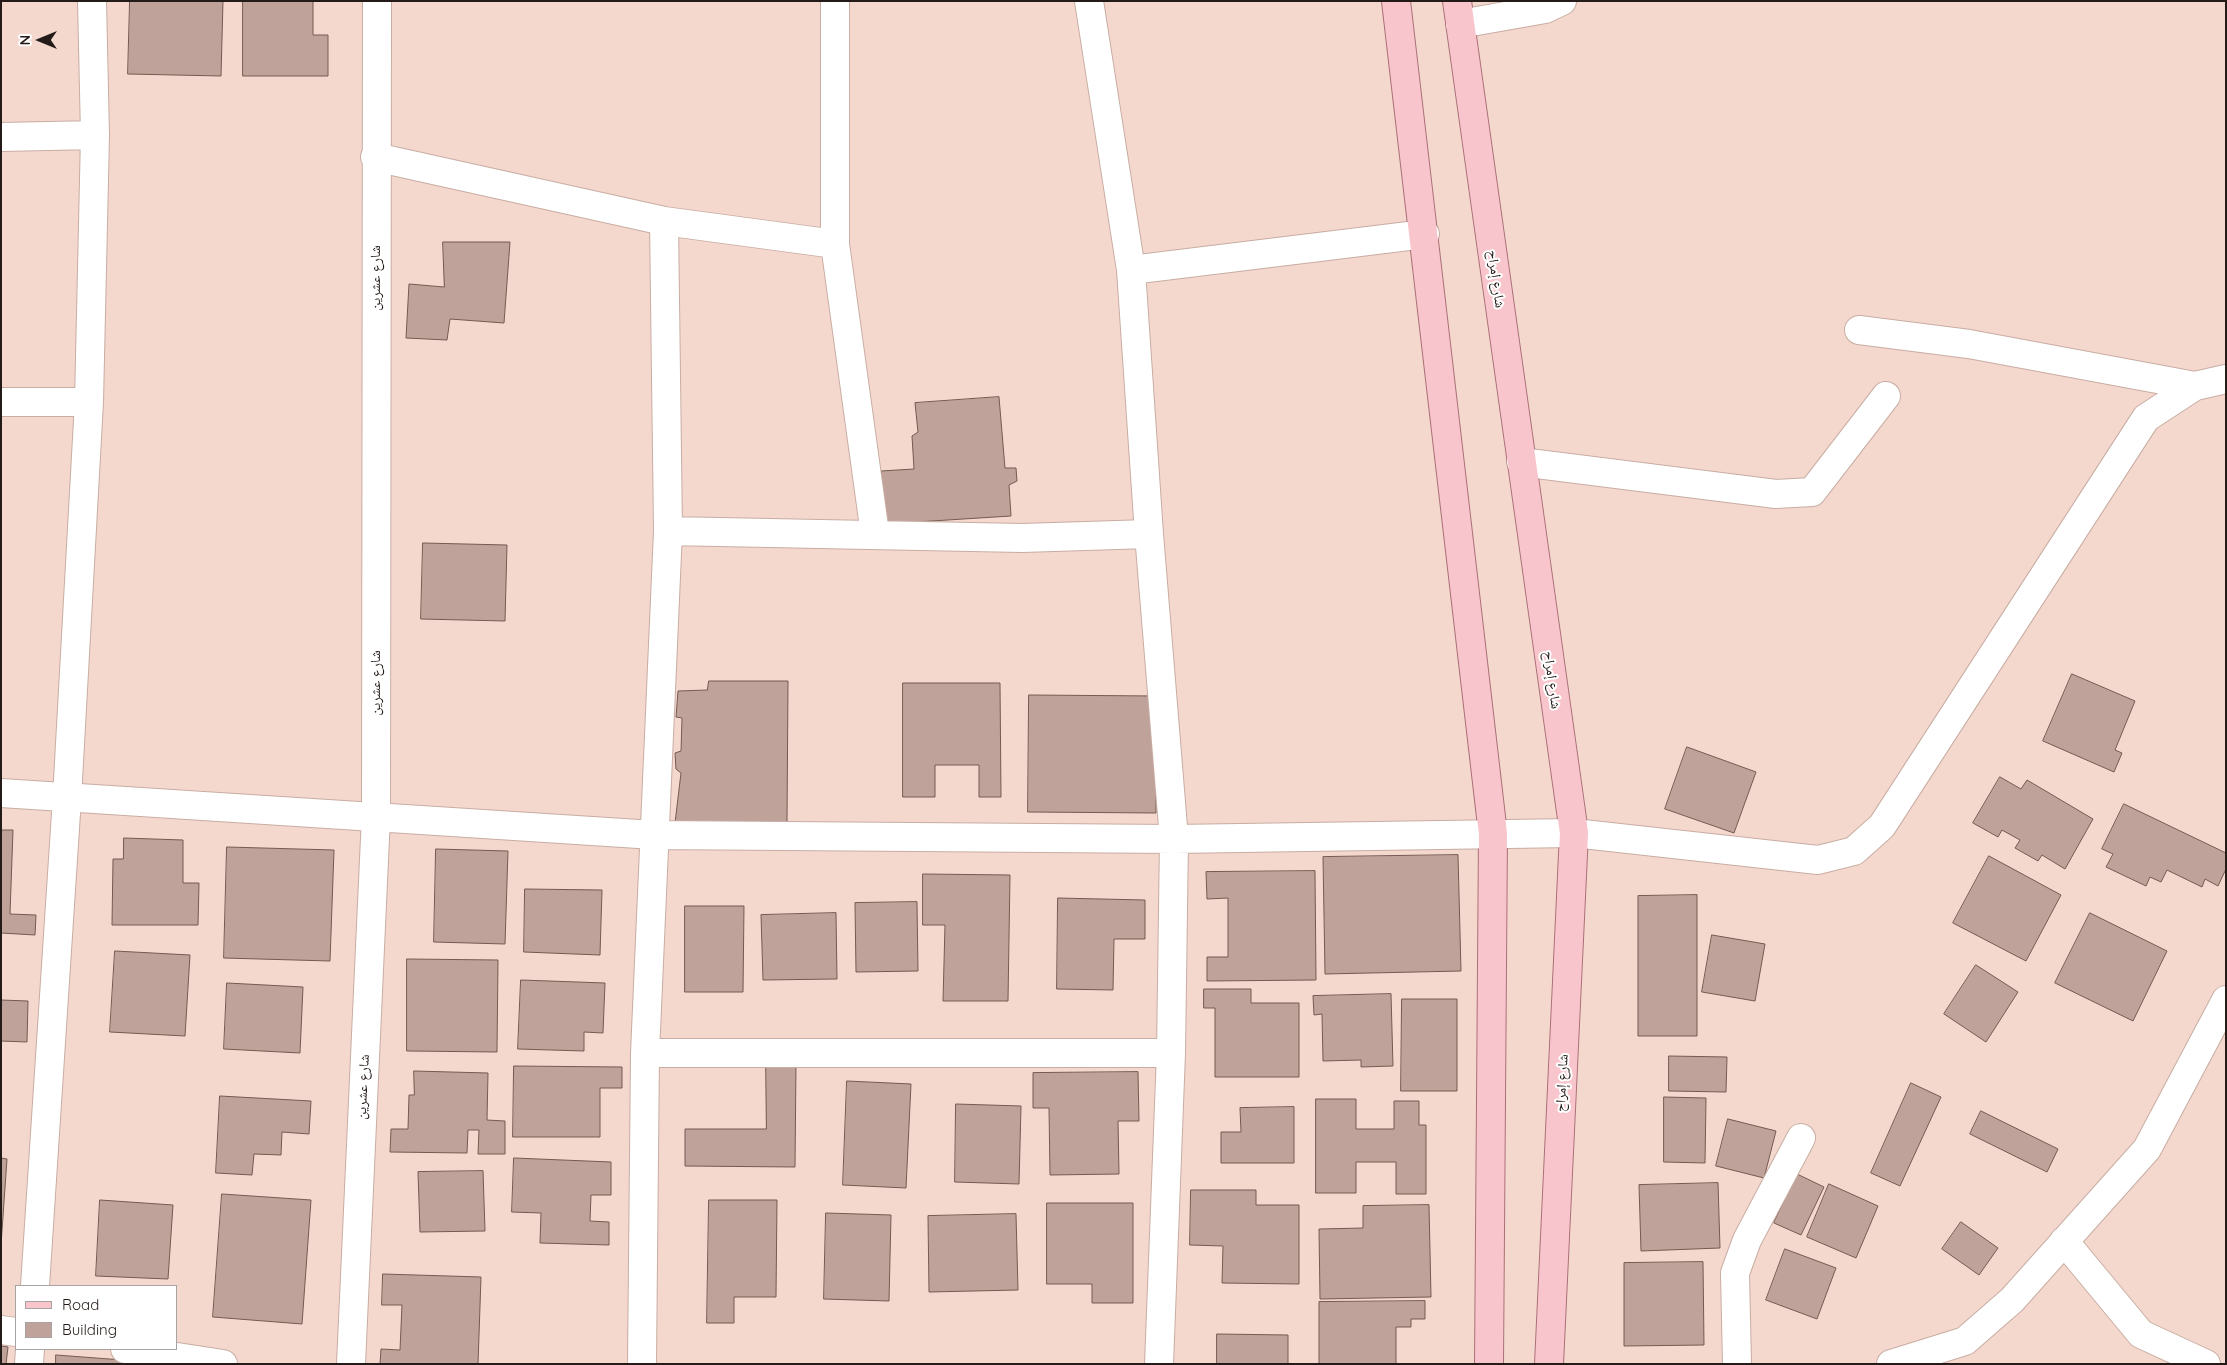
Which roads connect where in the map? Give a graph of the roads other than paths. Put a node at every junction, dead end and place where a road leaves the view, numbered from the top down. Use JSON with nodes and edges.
{"nodes":[{"id":1,"x":92,"y":1,"type":"edge"},
{"id":2,"x":377,"y":1,"type":"edge"},
{"id":3,"x":835,"y":1,"type":"edge"},
{"id":4,"x":1088,"y":1,"type":"edge"},
{"id":5,"x":1396,"y":1,"type":"edge"},
{"id":6,"x":1562,"y":1,"type":"edge"},
{"id":7,"x":1458,"y":13,"type":"edge"},
{"id":8,"x":95,"y":135,"type":"junction"},
{"id":9,"x":1,"y":137,"type":"edge"},
{"id":10,"x":375,"y":157,"type":"junction"},
{"id":11,"x":664,"y":221,"type":"junction"},
{"id":12,"x":1425,"y":234,"type":"junction"},
{"id":13,"x":834,"y":244,"type":"junction"},
{"id":14,"x":1131,"y":270,"type":"junction"},
{"id":15,"x":1859,"y":330,"type":"dead end"},
{"id":16,"x":2226,"y":379,"type":"edge"},
{"id":17,"x":2195,"y":386,"type":"junction"},
{"id":18,"x":1886,"y":396,"type":"dead end"},
{"id":19,"x":1,"y":402,"type":"edge"},
{"id":20,"x":89,"y":402,"type":"junction"},
{"id":21,"x":1521,"y":462,"type":"junction"},
{"id":22,"x":668,"y":531,"type":"junction"},
{"id":23,"x":875,"y":534,"type":"junction"},
{"id":24,"x":1149,"y":534,"type":"junction"},
{"id":25,"x":1,"y":793,"type":"edge"},
{"id":26,"x":67,"y":798,"type":"junction"},
{"id":27,"x":376,"y":816,"type":"junction"},
{"id":28,"x":1574,"y":833,"type":"junction"},
{"id":29,"x":1493,"y":834,"type":"junction"},
{"id":30,"x":654,"y":835,"type":"junction"},
{"id":31,"x":1174,"y":839,"type":"junction"},
{"id":32,"x":2226,"y":1000,"type":"edge"},
{"id":33,"x":645,"y":1053,"type":"junction"},
{"id":34,"x":1171,"y":1053,"type":"junction"},
{"id":35,"x":1801,"y":1138,"type":"dead end"},
{"id":36,"x":2064,"y":1241,"type":"junction"},
{"id":37,"x":35,"y":1285,"type":"edge"},
{"id":38,"x":1,"y":1330,"type":"edge"},
{"id":39,"x":15,"y":1332,"type":"edge"},
{"id":40,"x":30,"y":1350,"type":"edge"},
{"id":41,"x":132,"y":1350,"type":"edge"},
{"id":42,"x":29,"y":1364,"type":"edge"},
{"id":43,"x":223,"y":1364,"type":"edge"},
{"id":44,"x":350,"y":1364,"type":"edge"},
{"id":45,"x":642,"y":1364,"type":"edge"},
{"id":46,"x":1159,"y":1364,"type":"edge"},
{"id":47,"x":1489,"y":1364,"type":"edge"},
{"id":48,"x":1549,"y":1364,"type":"edge"},
{"id":49,"x":1737,"y":1364,"type":"edge"},
{"id":50,"x":1891,"y":1364,"type":"edge"},
{"id":51,"x":2206,"y":1364,"type":"edge"}],
"edges":[{"from":1,"to":8,"type":"street"},
{"from":2,"to":10,"type":"street","name":"شارع عشرين"},
{"from":3,"to":13,"type":"street"},
{"from":4,"to":14,"type":"street"},
{"from":5,"to":12,"type":"main road"},
{"from":6,"to":7,"type":"street"},
{"from":7,"to":21,"type":"main road","name":"شارع إمراح"},
{"from":8,"to":9,"type":"street"},
{"from":8,"to":20,"type":"street"},
{"from":10,"to":11,"type":"street"},
{"from":10,"to":27,"type":"street","name":"شارع عشرين"},
{"from":11,"to":13,"type":"street"},
{"from":11,"to":22,"type":"street"},
{"from":12,"to":14,"type":"street"},
{"from":12,"to":29,"type":"main road"},
{"from":13,"to":23,"type":"street"},
{"from":14,"to":24,"type":"street"},
{"from":15,"to":17,"type":"street"},
{"from":16,"to":17,"type":"street"},
{"from":17,"to":28,"type":"street"},
{"from":18,"to":21,"type":"street"},
{"from":19,"to":20,"type":"street"},
{"from":20,"to":26,"type":"street"},
{"from":21,"to":28,"type":"main road","name":"شارع إمراح"},
{"from":22,"to":23,"type":"street"},
{"from":22,"to":30,"type":"street"},
{"from":23,"to":24,"type":"street"},
{"from":24,"to":31,"type":"street"},
{"from":25,"to":26,"type":"street"},
{"from":26,"to":27,"type":"street"},
{"from":26,"to":37,"type":"street"},
{"from":27,"to":30,"type":"street"},
{"from":27,"to":44,"type":"street","name":"شارع عشرين"},
{"from":28,"to":29,"type":"street"},
{"from":28,"to":48,"type":"main road","name":"شارع إمراح"},
{"from":29,"to":31,"type":"street"},
{"from":29,"to":47,"type":"main road"},
{"from":30,"to":31,"type":"street"},
{"from":30,"to":33,"type":"street"},
{"from":31,"to":34,"type":"street"},
{"from":32,"to":36,"type":"street"},
{"from":33,"to":34,"type":"street"},
{"from":33,"to":45,"type":"street"},
{"from":34,"to":46,"type":"street"},
{"from":35,"to":49,"type":"street"},
{"from":36,"to":50,"type":"street"},
{"from":36,"to":51,"type":"street"},
{"from":38,"to":39,"type":"street"},
{"from":40,"to":42,"type":"street"},
{"from":41,"to":43,"type":"street"}]}
